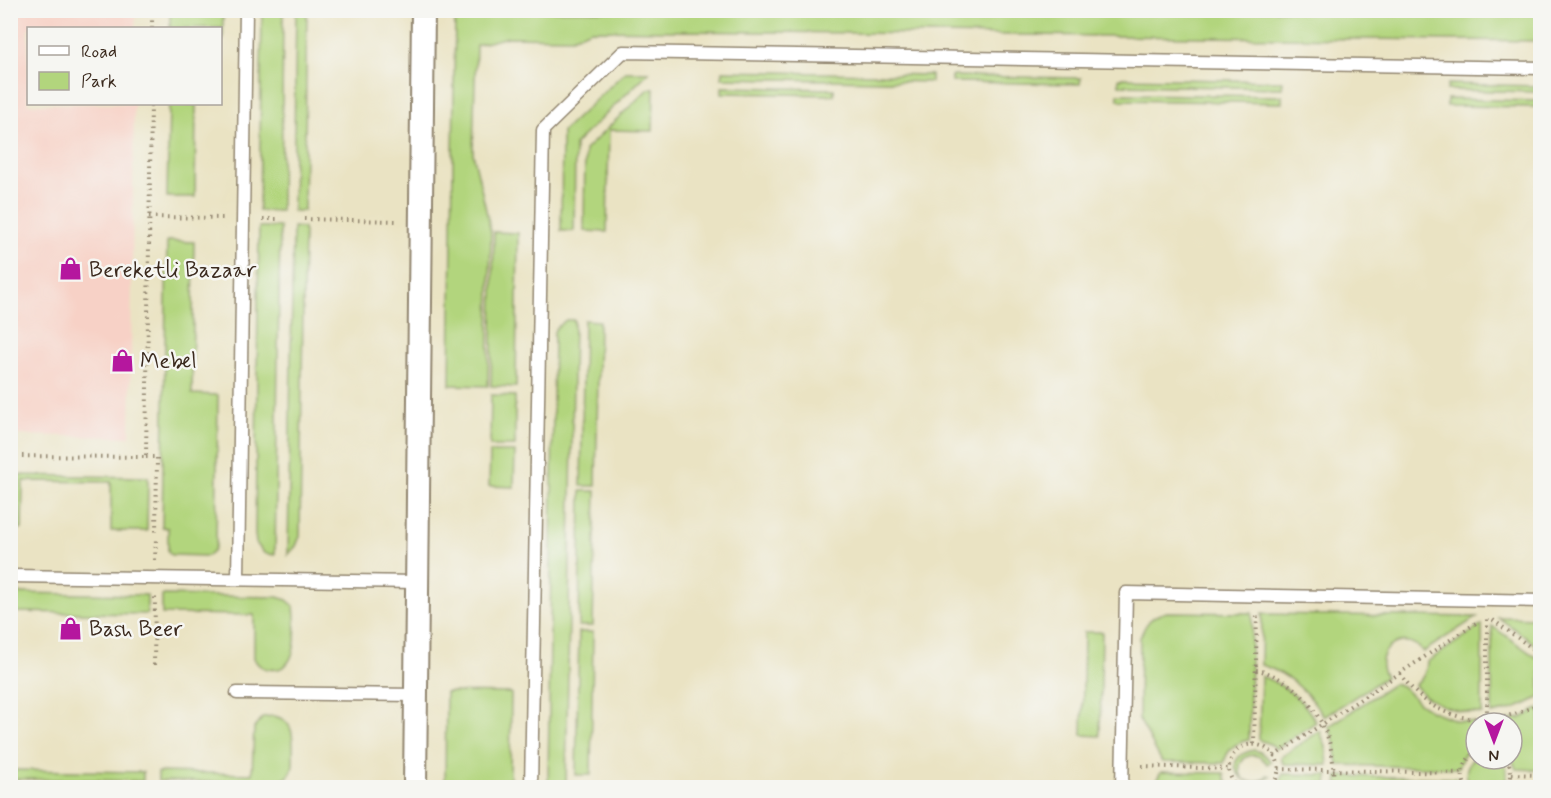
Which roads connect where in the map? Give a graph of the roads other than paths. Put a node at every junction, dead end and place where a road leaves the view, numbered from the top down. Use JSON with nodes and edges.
{"nodes":[{"id":1,"x":246,"y":10,"type":"edge"},
{"id":2,"x":423,"y":10,"type":"edge"},
{"id":3,"x":1540,"y":68,"type":"edge"},
{"id":4,"x":10,"y":576,"type":"edge"},
{"id":5,"x":238,"y":579,"type":"junction"},
{"id":6,"x":417,"y":582,"type":"junction"},
{"id":7,"x":1540,"y":601,"type":"edge"},
{"id":8,"x":237,"y":693,"type":"dead end"},
{"id":9,"x":416,"y":695,"type":"junction"},
{"id":10,"x":415,"y":788,"type":"edge"},
{"id":11,"x":531,"y":788,"type":"edge"},
{"id":12,"x":1122,"y":788,"type":"edge"}],
"edges":[{"from":1,"to":5,"type":"lane"},
{"from":2,"to":6,"type":"street"},
{"from":3,"to":11,"type":"lane"},
{"from":4,"to":5,"type":"lane"},
{"from":5,"to":6,"type":"lane"},
{"from":6,"to":9,"type":"street"},
{"from":7,"to":12,"type":"lane"},
{"from":8,"to":9,"type":"lane"},
{"from":9,"to":10,"type":"street"}]}
